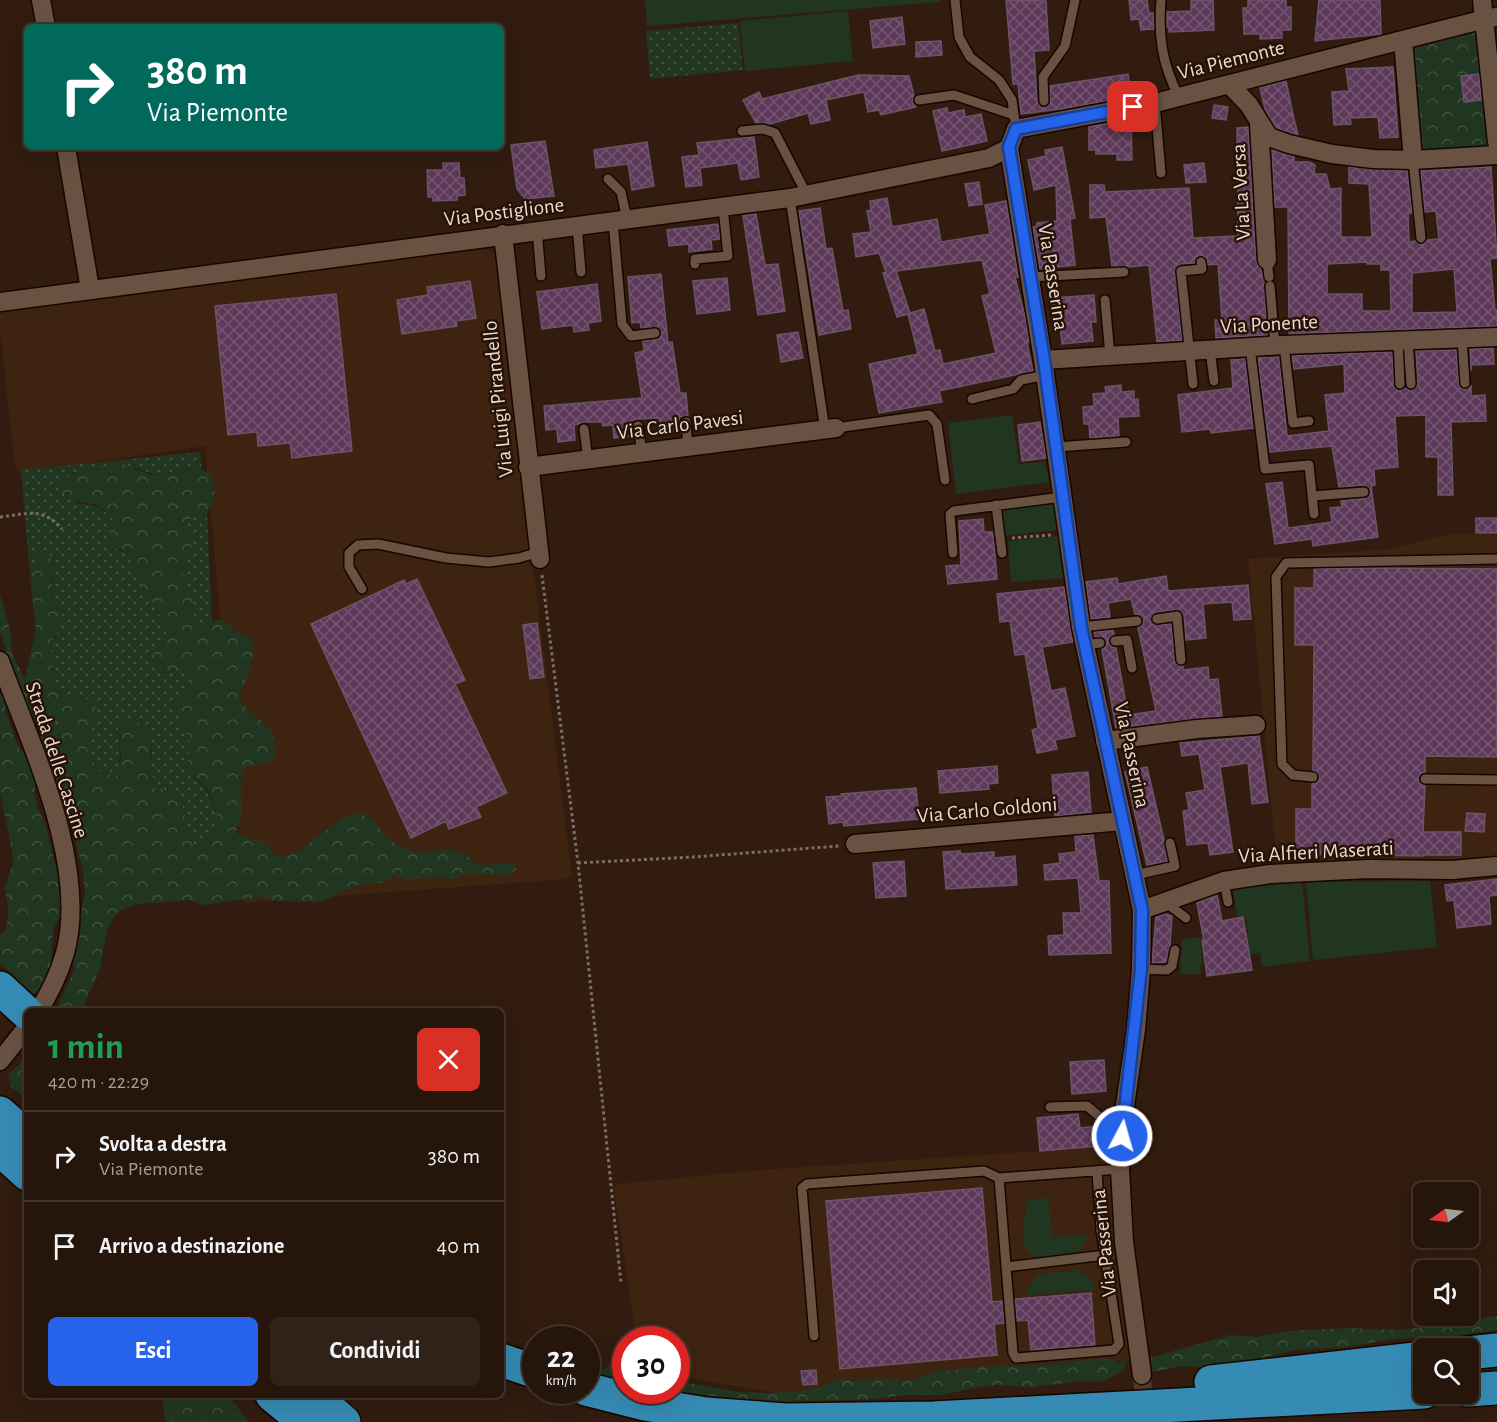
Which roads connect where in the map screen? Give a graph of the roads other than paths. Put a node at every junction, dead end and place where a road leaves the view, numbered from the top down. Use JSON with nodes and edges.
{"nodes":[{"id":1,"x":41,"y":0,"type":"edge"},
{"id":2,"x":955,"y":0,"type":"edge"},
{"id":3,"x":1075,"y":0,"type":"edge"},
{"id":4,"x":1161,"y":0,"type":"edge"},
{"id":5,"x":1482,"y":0,"type":"edge"},
{"id":6,"x":1491,"y":18,"type":"edge"},
{"id":7,"x":45,"y":24,"type":"edge"},
{"id":8,"x":1403,"y":40,"type":"junction"},
{"id":9,"x":1229,"y":84,"type":"junction"},
{"id":10,"x":1179,"y":97,"type":"junction"},
{"id":11,"x":919,"y":100,"type":"dead end"},
{"id":12,"x":1044,"y":101,"type":"dead end"},
{"id":13,"x":1155,"y":103,"type":"junction"},
{"id":14,"x":1015,"y":122,"type":"junction"},
{"id":15,"x":1259,"y":122,"type":"junction"},
{"id":16,"x":742,"y":131,"type":"dead end"},
{"id":17,"x":1497,"y":142,"type":"edge"},
{"id":18,"x":1009,"y":147,"type":"junction"},
{"id":19,"x":67,"y":150,"type":"edge"},
{"id":20,"x":1497,"y":155,"type":"edge"},
{"id":21,"x":1413,"y":160,"type":"junction"},
{"id":22,"x":1161,"y":173,"type":"dead end"},
{"id":23,"x":608,"y":179,"type":"dead end"},
{"id":24,"x":799,"y":196,"type":"junction"},
{"id":25,"x":723,"y":207,"type":"junction"},
{"id":26,"x":620,"y":220,"type":"junction"},
{"id":27,"x":577,"y":225,"type":"junction"},
{"id":28,"x":537,"y":230,"type":"junction"},
{"id":29,"x":503,"y":234,"type":"junction"},
{"id":30,"x":1421,"y":238,"type":"dead end"},
{"id":31,"x":1201,"y":262,"type":"dead end"},
{"id":32,"x":695,"y":264,"type":"dead end"},
{"id":33,"x":581,"y":272,"type":"dead end"},
{"id":34,"x":1124,"y":272,"type":"dead end"},
{"id":35,"x":1268,"y":274,"type":"joint"},
{"id":36,"x":541,"y":276,"type":"dead end"},
{"id":37,"x":1030,"y":277,"type":"junction"},
{"id":38,"x":90,"y":289,"type":"junction"},
{"id":39,"x":1105,"y":300,"type":"dead end"},
{"id":40,"x":0,"y":302,"type":"edge"},
{"id":41,"x":655,"y":333,"type":"dead end"},
{"id":42,"x":1497,"y":337,"type":"edge"},
{"id":43,"x":1462,"y":338,"type":"junction"},
{"id":44,"x":1403,"y":340,"type":"junction"},
{"id":45,"x":1280,"y":345,"type":"junction"},
{"id":46,"x":1250,"y":347,"type":"junction"},
{"id":47,"x":1210,"y":350,"type":"junction"},
{"id":48,"x":1190,"y":351,"type":"junction"},
{"id":49,"x":1110,"y":356,"type":"junction"},
{"id":50,"x":1045,"y":367,"type":"junction"},
{"id":51,"x":1214,"y":381,"type":"dead end"},
{"id":52,"x":1465,"y":383,"type":"dead end"},
{"id":53,"x":1193,"y":384,"type":"dead end"},
{"id":54,"x":1400,"y":384,"type":"dead end"},
{"id":55,"x":1411,"y":384,"type":"dead end"},
{"id":56,"x":972,"y":399,"type":"dead end"},
{"id":57,"x":1309,"y":421,"type":"dead end"},
{"id":58,"x":686,"y":422,"type":"dead end"},
{"id":59,"x":638,"y":426,"type":"dead end"},
{"id":60,"x":584,"y":429,"type":"dead end"},
{"id":61,"x":831,"y":429,"type":"junction"},
{"id":62,"x":1126,"y":442,"type":"dead end"},
{"id":63,"x":688,"y":447,"type":"junction"},
{"id":64,"x":1056,"y":447,"type":"junction"},
{"id":65,"x":642,"y":453,"type":"junction"},
{"id":66,"x":588,"y":459,"type":"junction"},
{"id":67,"x":528,"y":467,"type":"junction"},
{"id":68,"x":945,"y":480,"type":"dead end"},
{"id":69,"x":1364,"y":492,"type":"dead end"},
{"id":70,"x":1312,"y":496,"type":"junction"},
{"id":71,"x":1062,"y":497,"type":"junction"},
{"id":72,"x":996,"y":505,"type":"junction"},
{"id":73,"x":1314,"y":514,"type":"dead end"},
{"id":74,"x":953,"y":553,"type":"dead end"},
{"id":75,"x":1002,"y":553,"type":"dead end"},
{"id":76,"x":539,"y":556,"type":"joint"},
{"id":77,"x":1497,"y":559,"type":"edge"},
{"id":78,"x":362,"y":590,"type":"dead end"},
{"id":79,"x":1157,"y":619,"type":"dead end"},
{"id":80,"x":1137,"y":621,"type":"dead end"},
{"id":81,"x":1089,"y":638,"type":"junction"},
{"id":82,"x":1115,"y":641,"type":"dead end"},
{"id":83,"x":1181,"y":660,"type":"dead end"},
{"id":84,"x":0,"y":661,"type":"edge"},
{"id":85,"x":1132,"y":668,"type":"dead end"},
{"id":86,"x":1256,"y":725,"type":"dead end"},
{"id":87,"x":1105,"y":741,"type":"junction"},
{"id":88,"x":1312,"y":777,"type":"dead end"},
{"id":89,"x":1425,"y":779,"type":"dead end"},
{"id":90,"x":1497,"y":780,"type":"edge"},
{"id":91,"x":1123,"y":821,"type":"junction"},
{"id":92,"x":1170,"y":843,"type":"dead end"},
{"id":93,"x":855,"y":844,"type":"road end"},
{"id":94,"x":1497,"y":866,"type":"edge"},
{"id":95,"x":1135,"y":875,"type":"junction"},
{"id":96,"x":1224,"y":881,"type":"junction"},
{"id":97,"x":1165,"y":902,"type":"junction"},
{"id":98,"x":1228,"y":902,"type":"dead end"},
{"id":99,"x":1142,"y":910,"type":"junction"},
{"id":100,"x":1186,"y":918,"type":"dead end"},
{"id":101,"x":1175,"y":950,"type":"dead end"},
{"id":102,"x":1141,"y":969,"type":"junction"},
{"id":103,"x":0,"y":988,"type":"edge"},
{"id":104,"x":38,"y":1004,"type":"edge"},
{"id":105,"x":24,"y":1031,"type":"edge"},
{"id":106,"x":0,"y":1061,"type":"edge"},
{"id":107,"x":1050,"y":1107,"type":"dead end"},
{"id":108,"x":0,"y":1113,"type":"edge"},
{"id":109,"x":1123,"y":1119,"type":"junction"},
{"id":110,"x":24,"y":1134,"type":"edge"},
{"id":111,"x":0,"y":1149,"type":"edge"},
{"id":112,"x":1120,"y":1169,"type":"junction"},
{"id":113,"x":24,"y":1171,"type":"edge"},
{"id":114,"x":1097,"y":1172,"type":"junction"},
{"id":115,"x":999,"y":1178,"type":"junction"},
{"id":116,"x":1105,"y":1255,"type":"junction"},
{"id":117,"x":1006,"y":1267,"type":"junction"},
{"id":118,"x":814,"y":1336,"type":"dead end"},
{"id":119,"x":1497,"y":1350,"type":"edge"},
{"id":120,"x":1479,"y":1352,"type":"edge"},
{"id":121,"x":1413,"y":1359,"type":"edge"},
{"id":122,"x":504,"y":1361,"type":"edge"},
{"id":123,"x":522,"y":1367,"type":"edge"},
{"id":124,"x":1142,"y":1375,"type":"tunnel mouth"},
{"id":125,"x":1497,"y":1388,"type":"edge"},
{"id":126,"x":1479,"y":1389,"type":"edge"},
{"id":127,"x":600,"y":1393,"type":"edge"},
{"id":128,"x":1413,"y":1393,"type":"edge"},
{"id":129,"x":276,"y":1398,"type":"edge"},
{"id":130,"x":316,"y":1398,"type":"edge"},
{"id":131,"x":1114,"y":1413,"type":"edge"},
{"id":132,"x":305,"y":1422,"type":"edge"},
{"id":133,"x":343,"y":1422,"type":"edge"}],
"edges":[{"from":1,"to":7,"type":"street"},
{"from":2,"to":14,"type":"lane"},
{"from":3,"to":12,"type":"lane"},
{"from":4,"to":10,"type":"lane"},
{"from":5,"to":6,"type":"street"},
{"from":6,"to":8,"type":"street","name":"Via Piemonte"},
{"from":6,"to":17,"type":"street"},
{"from":8,"to":9,"type":"street","name":"Via Piemonte"},
{"from":8,"to":21,"type":"street"},
{"from":9,"to":10,"type":"street","name":"Via Piemonte"},
{"from":9,"to":15,"type":"street"},
{"from":10,"to":13,"type":"street","name":"Via Piemonte"},
{"from":11,"to":14,"type":"lane"},
{"from":13,"to":14,"type":"street","name":"Via Piemonte"},
{"from":13,"to":22,"type":"lane"},
{"from":14,"to":18,"type":"street"},
{"from":15,"to":21,"type":"street"},
{"from":15,"to":35,"type":"street","name":"Via La Versa"},
{"from":16,"to":24,"type":"lane"},
{"from":18,"to":24,"type":"street","name":"Via Postiglione"},
{"from":18,"to":37,"type":"street","name":"Via Passerina"},
{"from":19,"to":38,"type":"street"},
{"from":20,"to":21,"type":"street"},
{"from":21,"to":30,"type":"lane"},
{"from":23,"to":26,"type":"lane"},
{"from":24,"to":25,"type":"street","name":"Via Postiglione"},
{"from":24,"to":61,"type":"lane"},
{"from":25,"to":26,"type":"street","name":"Via Postiglione"},
{"from":25,"to":32,"type":"lane"},
{"from":26,"to":27,"type":"street","name":"Via Postiglione"},
{"from":26,"to":41,"type":"lane"},
{"from":27,"to":28,"type":"street","name":"Via Postiglione"},
{"from":27,"to":33,"type":"lane"},
{"from":28,"to":29,"type":"street","name":"Via Postiglione"},
{"from":28,"to":36,"type":"lane"},
{"from":29,"to":38,"type":"street","name":"Via Postiglione"},
{"from":29,"to":67,"type":"street","name":"Via Luigi Pirandello"},
{"from":31,"to":48,"type":"lane"},
{"from":34,"to":37,"type":"lane"},
{"from":35,"to":45,"type":"lane"},
{"from":37,"to":50,"type":"street","name":"Via Passerina"},
{"from":38,"to":40,"type":"street","name":"Via Postiglione"},
{"from":39,"to":49,"type":"lane"},
{"from":42,"to":43,"type":"street","name":"Via Ponente"},
{"from":43,"to":44,"type":"street","name":"Via Ponente"},
{"from":43,"to":52,"type":"lane"},
{"from":44,"to":45,"type":"street","name":"Via Ponente"},
{"from":44,"to":54,"type":"lane"},
{"from":44,"to":55,"type":"lane"},
{"from":45,"to":46,"type":"street","name":"Via Ponente"},
{"from":45,"to":57,"type":"lane"},
{"from":46,"to":47,"type":"street","name":"Via Ponente"},
{"from":46,"to":70,"type":"lane"},
{"from":47,"to":48,"type":"street","name":"Via Ponente"},
{"from":47,"to":51,"type":"lane"},
{"from":48,"to":49,"type":"street","name":"Via Ponente"},
{"from":48,"to":53,"type":"lane"},
{"from":49,"to":50,"type":"street","name":"Via Ponente"},
{"from":50,"to":56,"type":"lane"},
{"from":50,"to":64,"type":"street","name":"Via Passerina"},
{"from":58,"to":63,"type":"lane"},
{"from":59,"to":65,"type":"lane"},
{"from":60,"to":66,"type":"lane"},
{"from":61,"to":63,"type":"street","name":"Via Carlo Pavesi"},
{"from":61,"to":68,"type":"lane"},
{"from":62,"to":64,"type":"lane"},
{"from":63,"to":65,"type":"street","name":"Via Carlo Pavesi"},
{"from":64,"to":71,"type":"street","name":"Via Passerina"},
{"from":65,"to":66,"type":"street","name":"Via Carlo Pavesi"},
{"from":66,"to":67,"type":"street","name":"Via Carlo Pavesi"},
{"from":67,"to":76,"type":"street","name":"Via Luigi Pirandello"},
{"from":69,"to":70,"type":"lane"},
{"from":70,"to":73,"type":"lane"},
{"from":71,"to":72,"type":"lane"},
{"from":71,"to":81,"type":"street","name":"Via Passerina"},
{"from":72,"to":74,"type":"lane"},
{"from":72,"to":75,"type":"lane"},
{"from":76,"to":78,"type":"lane"},
{"from":77,"to":88,"type":"lane"},
{"from":79,"to":83,"type":"lane"},
{"from":80,"to":81,"type":"lane"},
{"from":81,"to":87,"type":"street","name":"Via Passerina"},
{"from":82,"to":85,"type":"lane"},
{"from":84,"to":104,"type":"street","name":"Strada delle Cascine"},
{"from":86,"to":87,"type":"street"},
{"from":87,"to":91,"type":"street","name":"Via Passerina"},
{"from":89,"to":90,"type":"lane"},
{"from":91,"to":93,"type":"street","name":"Via Carlo Goldoni"},
{"from":91,"to":95,"type":"street","name":"Via Passerina"},
{"from":92,"to":95,"type":"lane"},
{"from":94,"to":96,"type":"street","name":"Via Alfieri Maserati"},
{"from":95,"to":99,"type":"street","name":"Via Passerina"},
{"from":96,"to":97,"type":"street","name":"Via Alfieri Maserati"},
{"from":96,"to":98,"type":"lane"},
{"from":97,"to":99,"type":"street","name":"Via Alfieri Maserati"},
{"from":97,"to":100,"type":"lane"},
{"from":99,"to":102,"type":"street","name":"Via Passerina"},
{"from":101,"to":102,"type":"lane"},
{"from":102,"to":109,"type":"street","name":"Via Passerina"},
{"from":103,"to":104,"type":"highway"},
{"from":105,"to":106,"type":"street"},
{"from":107,"to":109,"type":"lane"},
{"from":108,"to":110,"type":"highway"},
{"from":109,"to":112,"type":"street","name":"Via Passerina"},
{"from":111,"to":113,"type":"highway"},
{"from":112,"to":114,"type":"lane"},
{"from":112,"to":124,"type":"street","name":"Via Passerina"},
{"from":114,"to":115,"type":"lane"},
{"from":114,"to":116,"type":"lane"},
{"from":115,"to":117,"type":"lane"},
{"from":115,"to":118,"type":"lane"},
{"from":116,"to":117,"type":"lane"},
{"from":116,"to":117,"type":"lane"},
{"from":119,"to":120,"type":"highway"},
{"from":121,"to":131,"type":"highway"},
{"from":122,"to":123,"type":"highway"},
{"from":125,"to":126,"type":"highway"},
{"from":127,"to":131,"type":"highway"},
{"from":128,"to":131,"type":"highway"},
{"from":129,"to":132,"type":"highway"},
{"from":130,"to":133,"type":"highway"}]}
